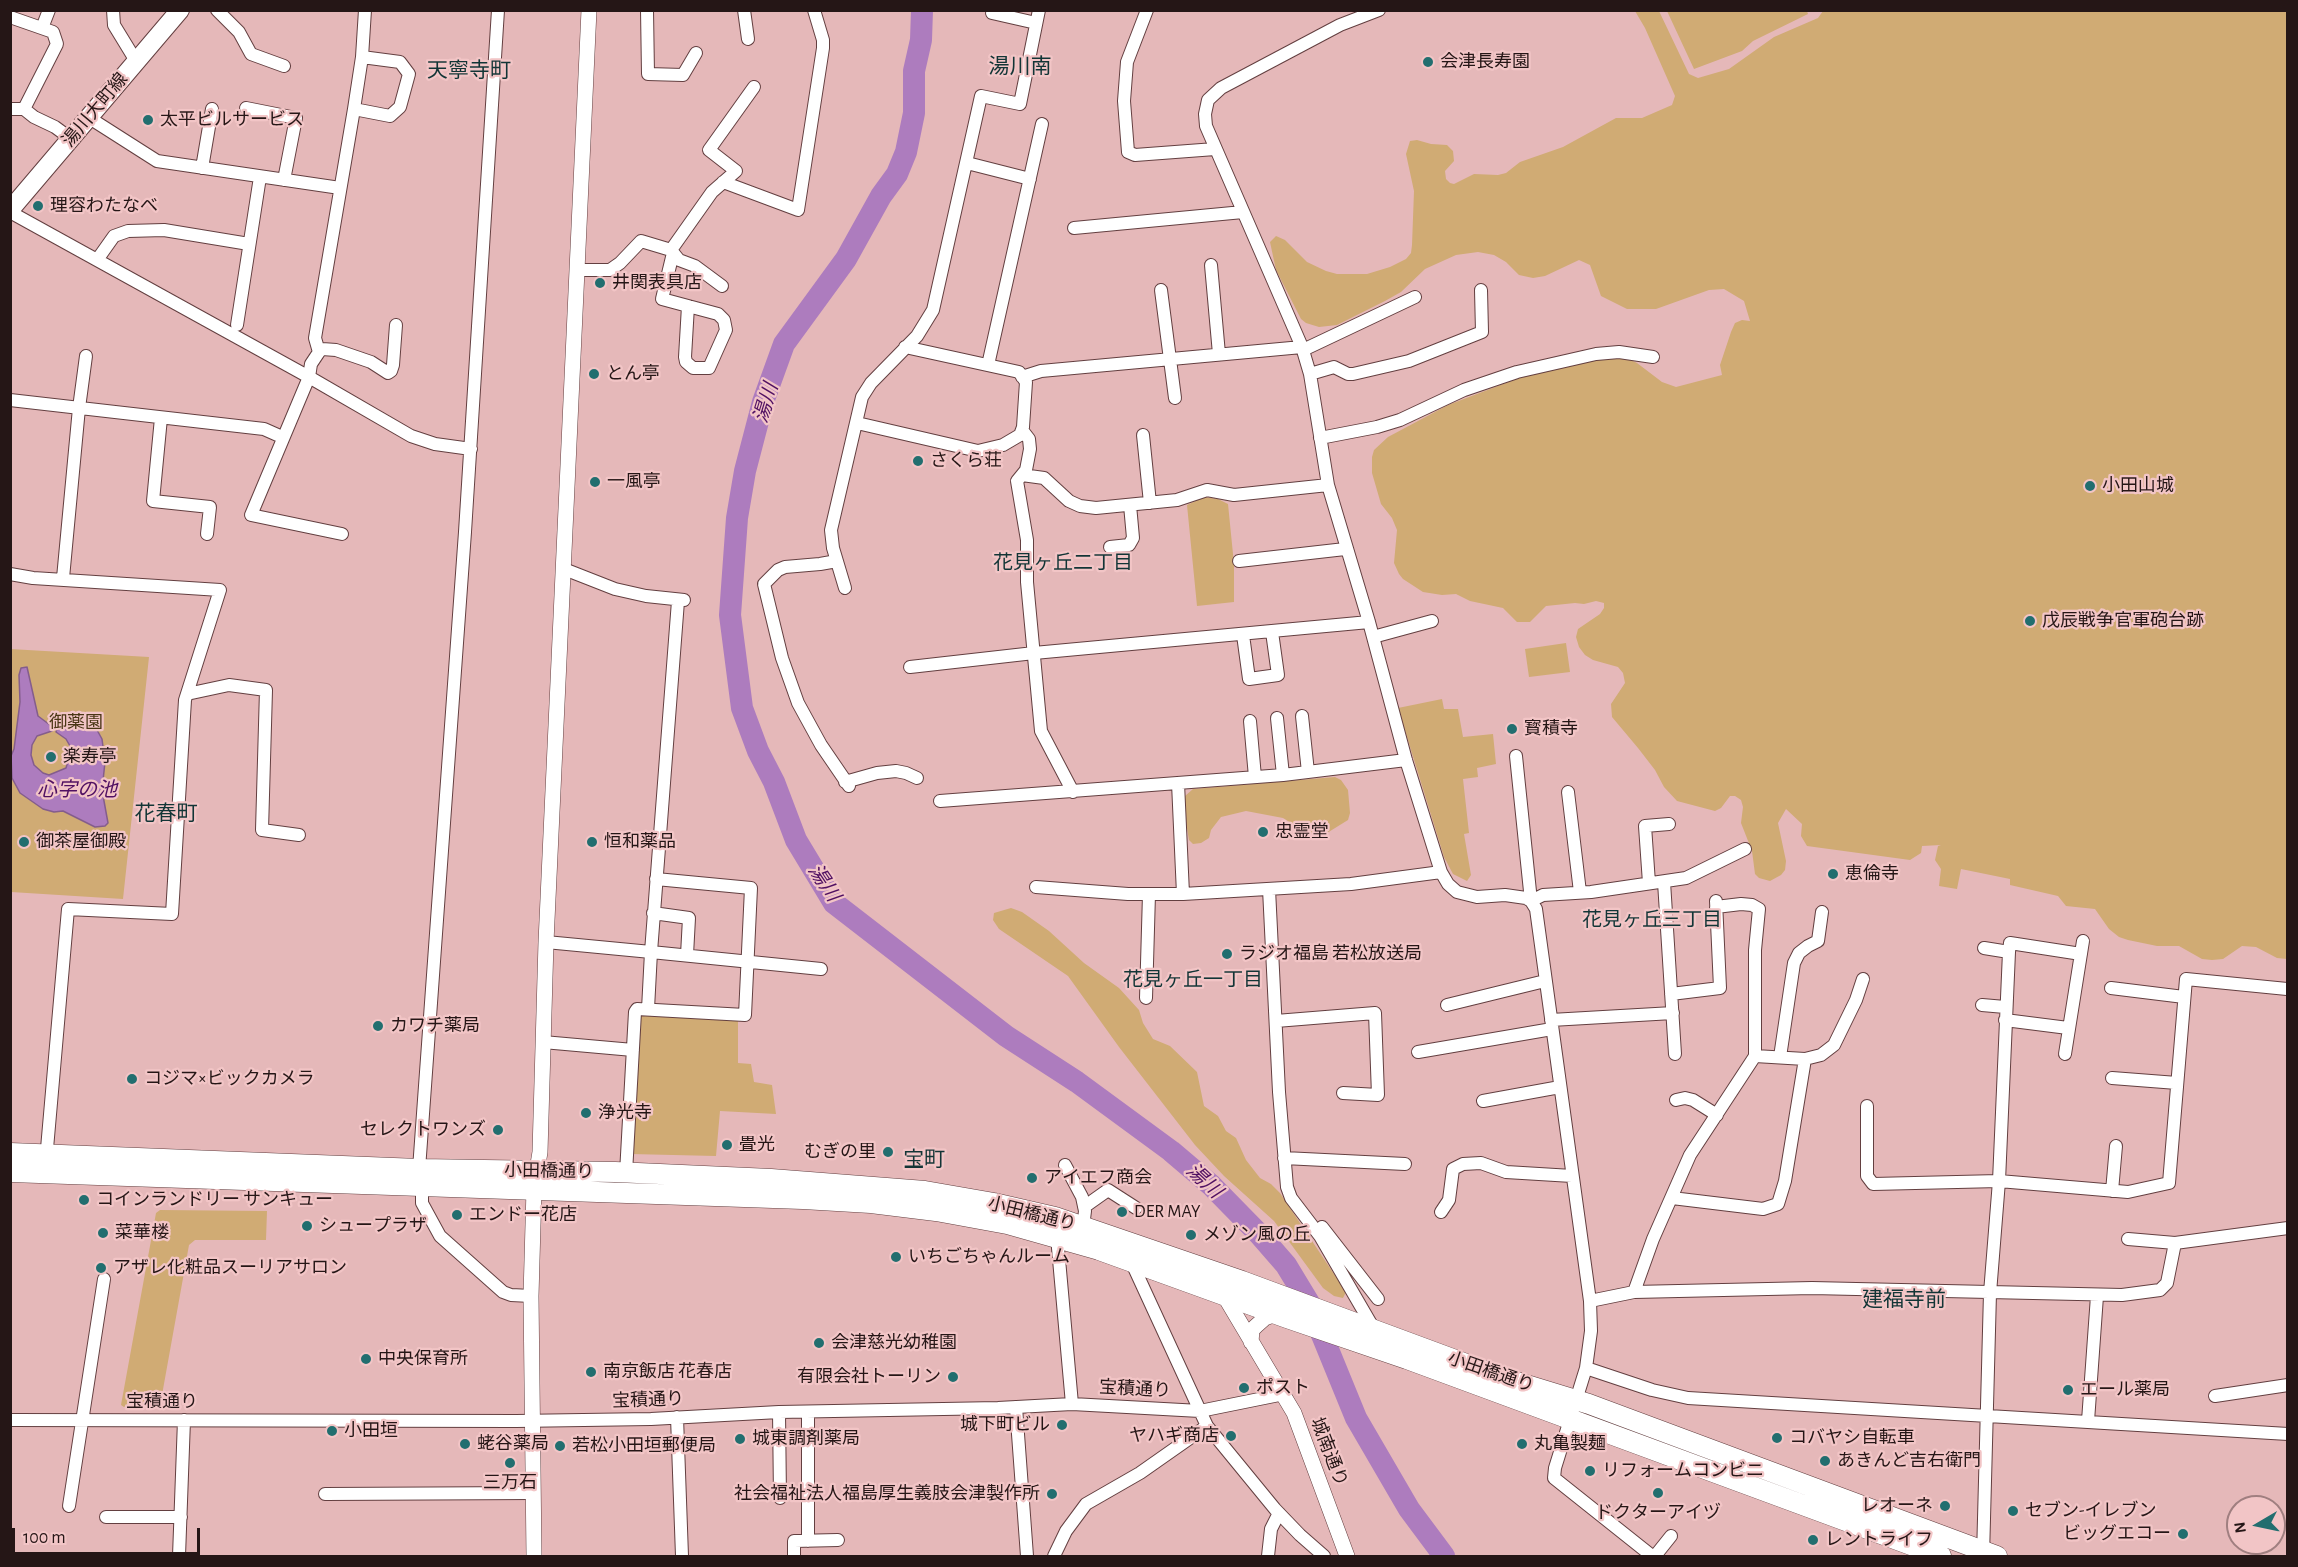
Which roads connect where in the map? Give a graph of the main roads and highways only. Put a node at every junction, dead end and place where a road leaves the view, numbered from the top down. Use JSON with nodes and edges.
{"nodes":[{"id":1,"x":180,"y":10,"type":"edge"},
{"id":2,"x":11,"y":209,"type":"edge"},
{"id":3,"x":10,"y":1153,"type":"edge"},
{"id":4,"x":45,"y":1164,"type":"junction"},
{"id":5,"x":10,"y":1172,"type":"edge"},
{"id":6,"x":536,"y":1179,"type":"junction"},
{"id":7,"x":1988,"y":1555,"type":"edge"},
{"id":8,"x":1941,"y":1557,"type":"edge"}],
"edges":[{"from":1,"to":2,"type":"main road","name":"湯川大町線"},
{"from":3,"to":4,"type":"main road","name":"小田橋通り"},
{"from":4,"to":5,"type":"main road","name":"小田橋通り"},
{"from":4,"to":6,"type":"main road","name":"小田橋通り"},
{"from":6,"to":7,"type":"main road","name":"小田橋通り"},
{"from":6,"to":8,"type":"main road","name":"小田橋通り"}]}
